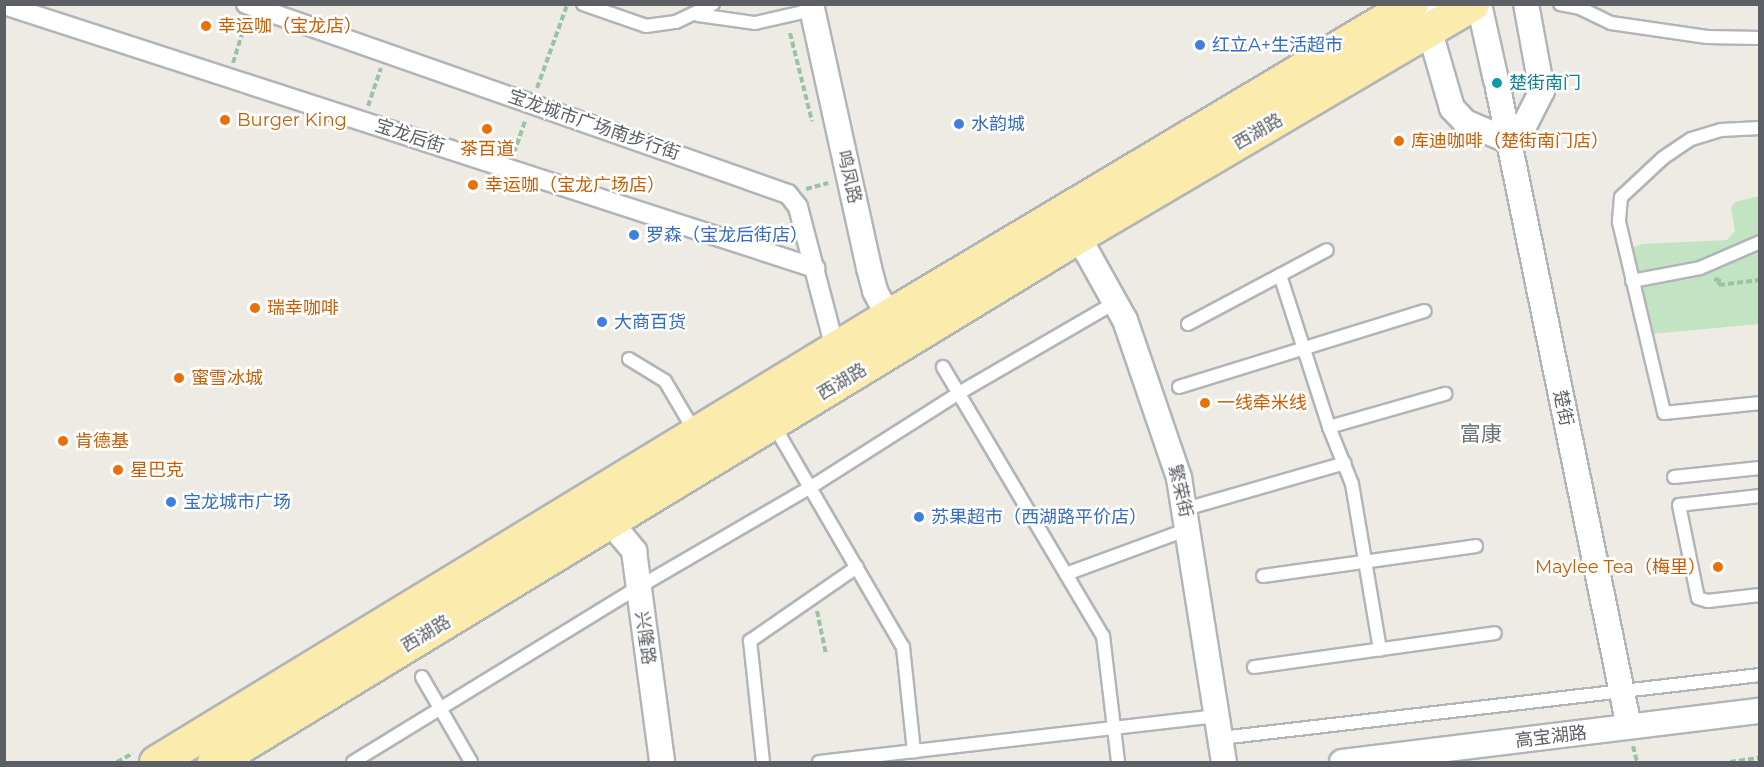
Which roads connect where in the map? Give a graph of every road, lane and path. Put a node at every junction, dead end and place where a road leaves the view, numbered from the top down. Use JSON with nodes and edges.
{"nodes":[{"id":1,"x":583,"y":4,"type":"edge"},
{"id":2,"x":713,"y":4,"type":"edge"},
{"id":3,"x":1390,"y":4,"type":"edge"},
{"id":4,"x":1412,"y":4,"type":"edge"},
{"id":5,"x":1472,"y":4,"type":"edge"},
{"id":6,"x":1479,"y":4,"type":"edge"},
{"id":7,"x":1526,"y":4,"type":"edge"},
{"id":8,"x":1560,"y":4,"type":"edge"},
{"id":9,"x":4,"y":5,"type":"edge"},
{"id":10,"x":248,"y":5,"type":"edge"},
{"id":11,"x":811,"y":7,"type":"edge"},
{"id":12,"x":698,"y":15,"type":"junction"},
{"id":13,"x":1434,"y":18,"type":"edge"},
{"id":14,"x":1760,"y":38,"type":"edge"},
{"id":15,"x":1339,"y":47,"type":"junction"},
{"id":16,"x":387,"y":53,"type":"junction"},
{"id":17,"x":228,"y":77,"type":"junction"},
{"id":18,"x":363,"y":121,"type":"junction"},
{"id":19,"x":1760,"y":128,"type":"edge"},
{"id":20,"x":1509,"y":141,"type":"junction"},
{"id":21,"x":1078,"y":237,"type":"junction"},
{"id":22,"x":1760,"y":242,"type":"edge"},
{"id":23,"x":1326,"y":250,"type":"dead end"},
{"id":24,"x":814,"y":268,"type":"junction"},
{"id":25,"x":1686,"y":270,"type":"junction"},
{"id":26,"x":1280,"y":275,"type":"junction"},
{"id":27,"x":1760,"y":280,"type":"edge"},
{"id":28,"x":1632,"y":281,"type":"junction"},
{"id":29,"x":1116,"y":302,"type":"junction"},
{"id":30,"x":1424,"y":311,"type":"dead end"},
{"id":31,"x":888,"y":316,"type":"junction"},
{"id":32,"x":1188,"y":324,"type":"dead end"},
{"id":33,"x":903,"y":345,"type":"junction"},
{"id":34,"x":835,"y":348,"type":"junction"},
{"id":35,"x":1303,"y":348,"type":"junction"},
{"id":36,"x":629,"y":359,"type":"dead end"},
{"id":37,"x":943,"y":367,"type":"dead end"},
{"id":38,"x":1179,"y":387,"type":"dead end"},
{"id":39,"x":959,"y":393,"type":"junction"},
{"id":40,"x":1445,"y":394,"type":"dead end"},
{"id":41,"x":1760,"y":402,"type":"edge"},
{"id":42,"x":772,"y":424,"type":"junction"},
{"id":43,"x":1329,"y":427,"type":"junction"},
{"id":44,"x":696,"y":433,"type":"junction"},
{"id":45,"x":1345,"y":463,"type":"junction"},
{"id":46,"x":1760,"y":468,"type":"edge"},
{"id":47,"x":1674,"y":477,"type":"dead end"},
{"id":48,"x":811,"y":487,"type":"junction"},
{"id":49,"x":1760,"y":496,"type":"edge"},
{"id":50,"x":1187,"y":520,"type":"junction"},
{"id":51,"x":610,"y":522,"type":"junction"},
{"id":52,"x":1476,"y":546,"type":"dead end"},
{"id":53,"x":1365,"y":561,"type":"junction"},
{"id":54,"x":857,"y":567,"type":"junction"},
{"id":55,"x":1066,"y":574,"type":"junction"},
{"id":56,"x":1263,"y":576,"type":"dead end"},
{"id":57,"x":639,"y":587,"type":"junction"},
{"id":58,"x":1760,"y":595,"type":"edge"},
{"id":59,"x":812,"y":599,"type":"junction"},
{"id":60,"x":1495,"y":633,"type":"dead end"},
{"id":61,"x":1380,"y":650,"type":"junction"},
{"id":62,"x":826,"y":654,"type":"dead end"},
{"id":63,"x":1254,"y":667,"type":"dead end"},
{"id":64,"x":1760,"y":675,"type":"edge"},
{"id":65,"x":422,"y":677,"type":"dead end"},
{"id":66,"x":1621,"y":691,"type":"junction"},
{"id":67,"x":440,"y":709,"type":"junction"},
{"id":68,"x":1760,"y":711,"type":"edge"},
{"id":69,"x":1629,"y":727,"type":"junction"},
{"id":70,"x":1114,"y":728,"type":"junction"},
{"id":71,"x":1219,"y":728,"type":"junction"},
{"id":72,"x":914,"y":751,"type":"junction"},
{"id":73,"x":1483,"y":754,"type":"edge"},
{"id":74,"x":1760,"y":758,"type":"edge"},
{"id":75,"x":156,"y":762,"type":"edge"},
{"id":76,"x":214,"y":762,"type":"edge"},
{"id":77,"x":353,"y":762,"type":"edge"},
{"id":78,"x":471,"y":762,"type":"edge"},
{"id":79,"x":662,"y":762,"type":"edge"},
{"id":80,"x":763,"y":762,"type":"edge"},
{"id":81,"x":819,"y":762,"type":"edge"},
{"id":82,"x":1119,"y":762,"type":"edge"},
{"id":83,"x":1224,"y":762,"type":"edge"},
{"id":84,"x":1342,"y":762,"type":"edge"},
{"id":85,"x":1730,"y":762,"type":"edge"}],
"edges":[{"from":1,"to":12,"type":"lane"},
{"from":2,"to":12,"type":"lane"},
{"from":3,"to":15,"type":"main road"},
{"from":4,"to":15,"type":"main road","name":"西湖路"},
{"from":5,"to":13,"type":"main road","name":"西湖路"},
{"from":6,"to":20,"type":"street","name":"楚街"},
{"from":7,"to":20,"type":"street"},
{"from":8,"to":14,"type":"lane"},
{"from":9,"to":17,"type":"street","name":"宝龙后街"},
{"from":10,"to":16,"type":"street","name":"宝龙城市广场南步行街"},
{"from":10,"to":17,"type":"path"},
{"from":11,"to":12,"type":"lane"},
{"from":11,"to":31,"type":"street","name":"鸣凤路"},
{"from":13,"to":20,"type":"street"},
{"from":13,"to":21,"type":"main road","name":"西湖路"},
{"from":15,"to":31,"type":"main road","name":"西湖路"},
{"from":16,"to":18,"type":"path"},
{"from":16,"to":24,"type":"street","name":"宝龙城市广场南步行街"},
{"from":17,"to":18,"type":"street","name":"宝龙后街"},
{"from":18,"to":24,"type":"street","name":"宝龙后街"},
{"from":19,"to":28,"type":"lane"},
{"from":20,"to":66,"type":"street","name":"楚街"},
{"from":21,"to":29,"type":"street","name":"繁荣街"},
{"from":21,"to":33,"type":"main road","name":"西湖路"},
{"from":22,"to":25,"type":"lane"},
{"from":23,"to":26,"type":"lane"},
{"from":24,"to":34,"type":"street","name":"宝龙城市广场南步行街"},
{"from":25,"to":27,"type":"path"},
{"from":25,"to":28,"type":"lane"},
{"from":26,"to":32,"type":"lane"},
{"from":26,"to":35,"type":"lane"},
{"from":28,"to":41,"type":"lane"},
{"from":29,"to":39,"type":"lane"},
{"from":29,"to":50,"type":"street","name":"繁荣街"},
{"from":30,"to":35,"type":"lane"},
{"from":31,"to":33,"type":"street","name":"鸣凤路"},
{"from":31,"to":34,"type":"main road","name":"西湖路"},
{"from":33,"to":42,"type":"main road","name":"西湖路"},
{"from":34,"to":44,"type":"main road","name":"西湖路"},
{"from":35,"to":38,"type":"lane"},
{"from":35,"to":43,"type":"lane"},
{"from":36,"to":44,"type":"lane"},
{"from":37,"to":39,"type":"lane"},
{"from":39,"to":48,"type":"lane"},
{"from":39,"to":55,"type":"lane"},
{"from":40,"to":43,"type":"lane"},
{"from":42,"to":48,"type":"lane"},
{"from":42,"to":51,"type":"main road","name":"西湖路"},
{"from":43,"to":45,"type":"lane"},
{"from":44,"to":75,"type":"main road","name":"西湖路"},
{"from":45,"to":50,"type":"lane"},
{"from":45,"to":53,"type":"lane"},
{"from":46,"to":47,"type":"lane"},
{"from":48,"to":54,"type":"lane"},
{"from":48,"to":57,"type":"lane"},
{"from":49,"to":58,"type":"lane"},
{"from":50,"to":55,"type":"lane"},
{"from":50,"to":71,"type":"street","name":"繁荣街"},
{"from":51,"to":57,"type":"street","name":"兴隆路"},
{"from":51,"to":76,"type":"main road","name":"西湖路"},
{"from":52,"to":53,"type":"lane"},
{"from":53,"to":56,"type":"lane"},
{"from":53,"to":61,"type":"lane"},
{"from":54,"to":59,"type":"lane"},
{"from":54,"to":72,"type":"lane"},
{"from":55,"to":70,"type":"lane"},
{"from":57,"to":67,"type":"lane"},
{"from":57,"to":79,"type":"street","name":"兴隆路"},
{"from":59,"to":62,"type":"path"},
{"from":59,"to":80,"type":"lane"},
{"from":60,"to":61,"type":"lane"},
{"from":61,"to":63,"type":"lane"},
{"from":64,"to":66,"type":"lane"},
{"from":65,"to":67,"type":"lane"},
{"from":66,"to":69,"type":"street","name":"楚街"},
{"from":66,"to":71,"type":"lane"},
{"from":67,"to":77,"type":"lane"},
{"from":67,"to":78,"type":"lane"},
{"from":68,"to":69,"type":"street","name":"高宝湖路"},
{"from":69,"to":73,"type":"street","name":"高宝湖路"},
{"from":70,"to":71,"type":"lane"},
{"from":70,"to":72,"type":"lane"},
{"from":70,"to":82,"type":"lane"},
{"from":71,"to":83,"type":"street","name":"繁荣街"},
{"from":72,"to":81,"type":"lane"},
{"from":73,"to":84,"type":"street","name":"高宝湖路"},
{"from":74,"to":85,"type":"path"}]}
